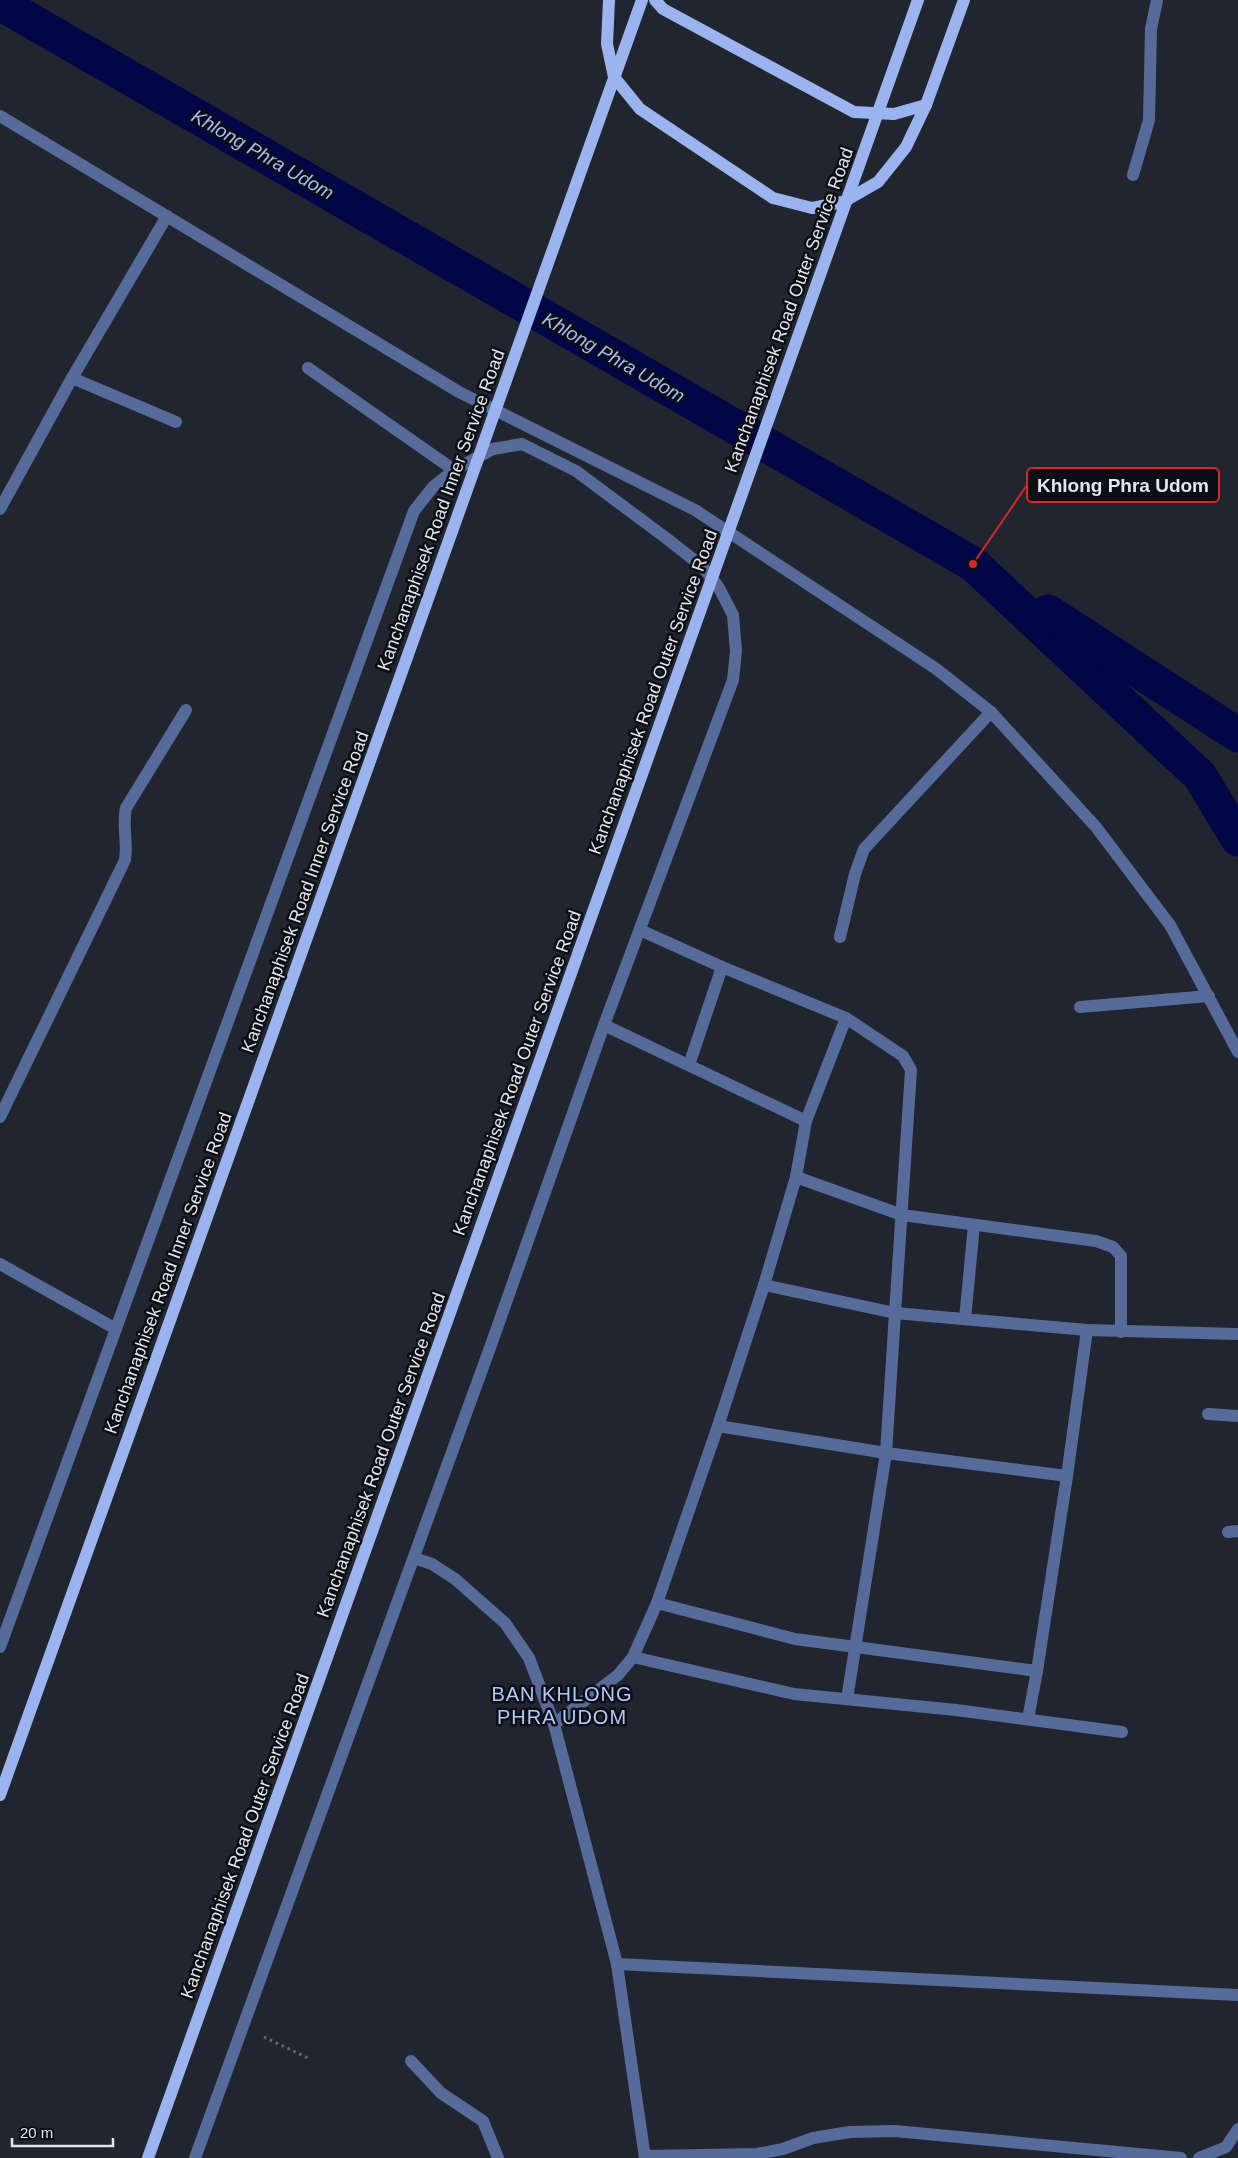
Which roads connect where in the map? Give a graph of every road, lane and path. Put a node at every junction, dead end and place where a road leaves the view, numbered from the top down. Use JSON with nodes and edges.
{"nodes":[{"id":1,"x":609,"y":0,"type":"edge"},
{"id":2,"x":642,"y":0,"type":"edge"},
{"id":3,"x":655,"y":0,"type":"edge"},
{"id":4,"x":918,"y":0,"type":"edge"},
{"id":5,"x":964,"y":0,"type":"edge"},
{"id":6,"x":1157,"y":0,"type":"edge"},
{"id":7,"x":926,"y":105,"type":"junction"},
{"id":8,"x":0,"y":116,"type":"edge"},
{"id":9,"x":1133,"y":175,"type":"dead end"},
{"id":10,"x":167,"y":216,"type":"junction"},
{"id":11,"x":308,"y":368,"type":"dead end"},
{"id":12,"x":72,"y":378,"type":"junction"},
{"id":13,"x":176,"y":422,"type":"dead end"},
{"id":14,"x":454,"y":470,"type":"junction"},
{"id":15,"x":0,"y":509,"type":"edge"},
{"id":16,"x":186,"y":710,"type":"dead end"},
{"id":17,"x":991,"y":712,"type":"junction"},
{"id":18,"x":640,"y":930,"type":"junction"},
{"id":19,"x":840,"y":936,"type":"dead end"},
{"id":20,"x":722,"y":967,"type":"junction"},
{"id":21,"x":1209,"y":996,"type":"junction"},
{"id":22,"x":1080,"y":1008,"type":"dead end"},
{"id":23,"x":846,"y":1018,"type":"junction"},
{"id":24,"x":604,"y":1025,"type":"junction"},
{"id":25,"x":1238,"y":1052,"type":"edge"},
{"id":26,"x":689,"y":1065,"type":"junction"},
{"id":27,"x":0,"y":1117,"type":"edge"},
{"id":28,"x":806,"y":1121,"type":"junction"},
{"id":29,"x":796,"y":1177,"type":"junction"},
{"id":30,"x":902,"y":1215,"type":"junction"},
{"id":31,"x":974,"y":1224,"type":"junction"},
{"id":32,"x":0,"y":1264,"type":"edge"},
{"id":33,"x":764,"y":1285,"type":"junction"},
{"id":34,"x":895,"y":1313,"type":"junction"},
{"id":35,"x":965,"y":1319,"type":"junction"},
{"id":36,"x":116,"y":1329,"type":"junction"},
{"id":37,"x":1087,"y":1330,"type":"junction"},
{"id":38,"x":1121,"y":1332,"type":"junction"},
{"id":39,"x":1238,"y":1334,"type":"edge"},
{"id":40,"x":1208,"y":1414,"type":"dead end"},
{"id":41,"x":1238,"y":1416,"type":"edge"},
{"id":42,"x":718,"y":1426,"type":"junction"},
{"id":43,"x":886,"y":1453,"type":"junction"},
{"id":44,"x":1067,"y":1476,"type":"junction"},
{"id":45,"x":414,"y":1558,"type":"junction"},
{"id":46,"x":657,"y":1603,"type":"junction"},
{"id":47,"x":0,"y":1647,"type":"edge"},
{"id":48,"x":854,"y":1647,"type":"junction"},
{"id":49,"x":633,"y":1657,"type":"junction"},
{"id":50,"x":1037,"y":1671,"type":"junction"},
{"id":51,"x":847,"y":1699,"type":"junction"},
{"id":52,"x":1028,"y":1719,"type":"junction"},
{"id":53,"x":554,"y":1724,"type":"junction"},
{"id":54,"x":1122,"y":1732,"type":"dead end"},
{"id":55,"x":0,"y":1795,"type":"edge"},
{"id":56,"x":617,"y":1964,"type":"junction"},
{"id":57,"x":1238,"y":1995,"type":"edge"},
{"id":58,"x":243,"y":2027,"type":"junction"},
{"id":59,"x":308,"y":2058,"type":"dead end"},
{"id":60,"x":412,"y":2061,"type":"dead end"},
{"id":61,"x":1238,"y":2129,"type":"edge"},
{"id":62,"x":645,"y":2157,"type":"edge"},
{"id":63,"x":148,"y":2158,"type":"edge"},
{"id":64,"x":195,"y":2158,"type":"edge"},
{"id":65,"x":498,"y":2158,"type":"edge"},
{"id":66,"x":1181,"y":2158,"type":"edge"},
{"id":67,"x":1199,"y":2158,"type":"edge"}],
"edges":[{"from":1,"to":7,"type":"main road"},
{"from":2,"to":55,"type":"main road","name":"Kanchanaphisek Road Inner Service Road","bridge":true},
{"from":3,"to":7,"type":"main road"},
{"from":4,"to":63,"type":"main road","name":"Kanchanaphisek Road Outer Service Road","bridge":true},
{"from":5,"to":7,"type":"main road"},
{"from":6,"to":9,"type":"street"},
{"from":8,"to":10,"type":"street"},
{"from":10,"to":12,"type":"street"},
{"from":10,"to":17,"type":"street"},
{"from":11,"to":14,"type":"street"},
{"from":12,"to":13,"type":"street"},
{"from":12,"to":15,"type":"street"},
{"from":14,"to":18,"type":"street"},
{"from":14,"to":36,"type":"street"},
{"from":16,"to":27,"type":"street"},
{"from":17,"to":19,"type":"street"},
{"from":17,"to":21,"type":"street"},
{"from":18,"to":20,"type":"street"},
{"from":18,"to":24,"type":"street"},
{"from":20,"to":23,"type":"street"},
{"from":20,"to":26,"type":"street"},
{"from":21,"to":22,"type":"street"},
{"from":21,"to":25,"type":"street"},
{"from":23,"to":28,"type":"street"},
{"from":23,"to":30,"type":"street"},
{"from":24,"to":26,"type":"street"},
{"from":24,"to":45,"type":"street"},
{"from":26,"to":28,"type":"street"},
{"from":28,"to":29,"type":"street"},
{"from":29,"to":30,"type":"street"},
{"from":29,"to":33,"type":"street"},
{"from":30,"to":31,"type":"street"},
{"from":30,"to":34,"type":"street"},
{"from":31,"to":35,"type":"street"},
{"from":31,"to":38,"type":"street"},
{"from":32,"to":36,"type":"street"},
{"from":33,"to":34,"type":"street"},
{"from":33,"to":42,"type":"street"},
{"from":34,"to":35,"type":"street"},
{"from":34,"to":43,"type":"street"},
{"from":35,"to":37,"type":"street"},
{"from":36,"to":47,"type":"street"},
{"from":37,"to":38,"type":"street"},
{"from":37,"to":44,"type":"street"},
{"from":38,"to":39,"type":"street"},
{"from":40,"to":41,"type":"street"},
{"from":42,"to":43,"type":"street"},
{"from":42,"to":46,"type":"street"},
{"from":43,"to":44,"type":"street"},
{"from":43,"to":48,"type":"street"},
{"from":44,"to":50,"type":"street"},
{"from":45,"to":53,"type":"street"},
{"from":45,"to":58,"type":"street"},
{"from":46,"to":48,"type":"street"},
{"from":46,"to":49,"type":"street"},
{"from":48,"to":50,"type":"street"},
{"from":48,"to":51,"type":"street"},
{"from":49,"to":51,"type":"street"},
{"from":49,"to":53,"type":"street"},
{"from":50,"to":52,"type":"street"},
{"from":51,"to":52,"type":"street"},
{"from":52,"to":54,"type":"street"},
{"from":53,"to":56,"type":"street"},
{"from":56,"to":57,"type":"street"},
{"from":56,"to":62,"type":"street"},
{"from":58,"to":59,"type":"path"},
{"from":58,"to":64,"type":"street"},
{"from":60,"to":65,"type":"street"},
{"from":61,"to":67,"type":"street"},
{"from":62,"to":66,"type":"street"}]}
